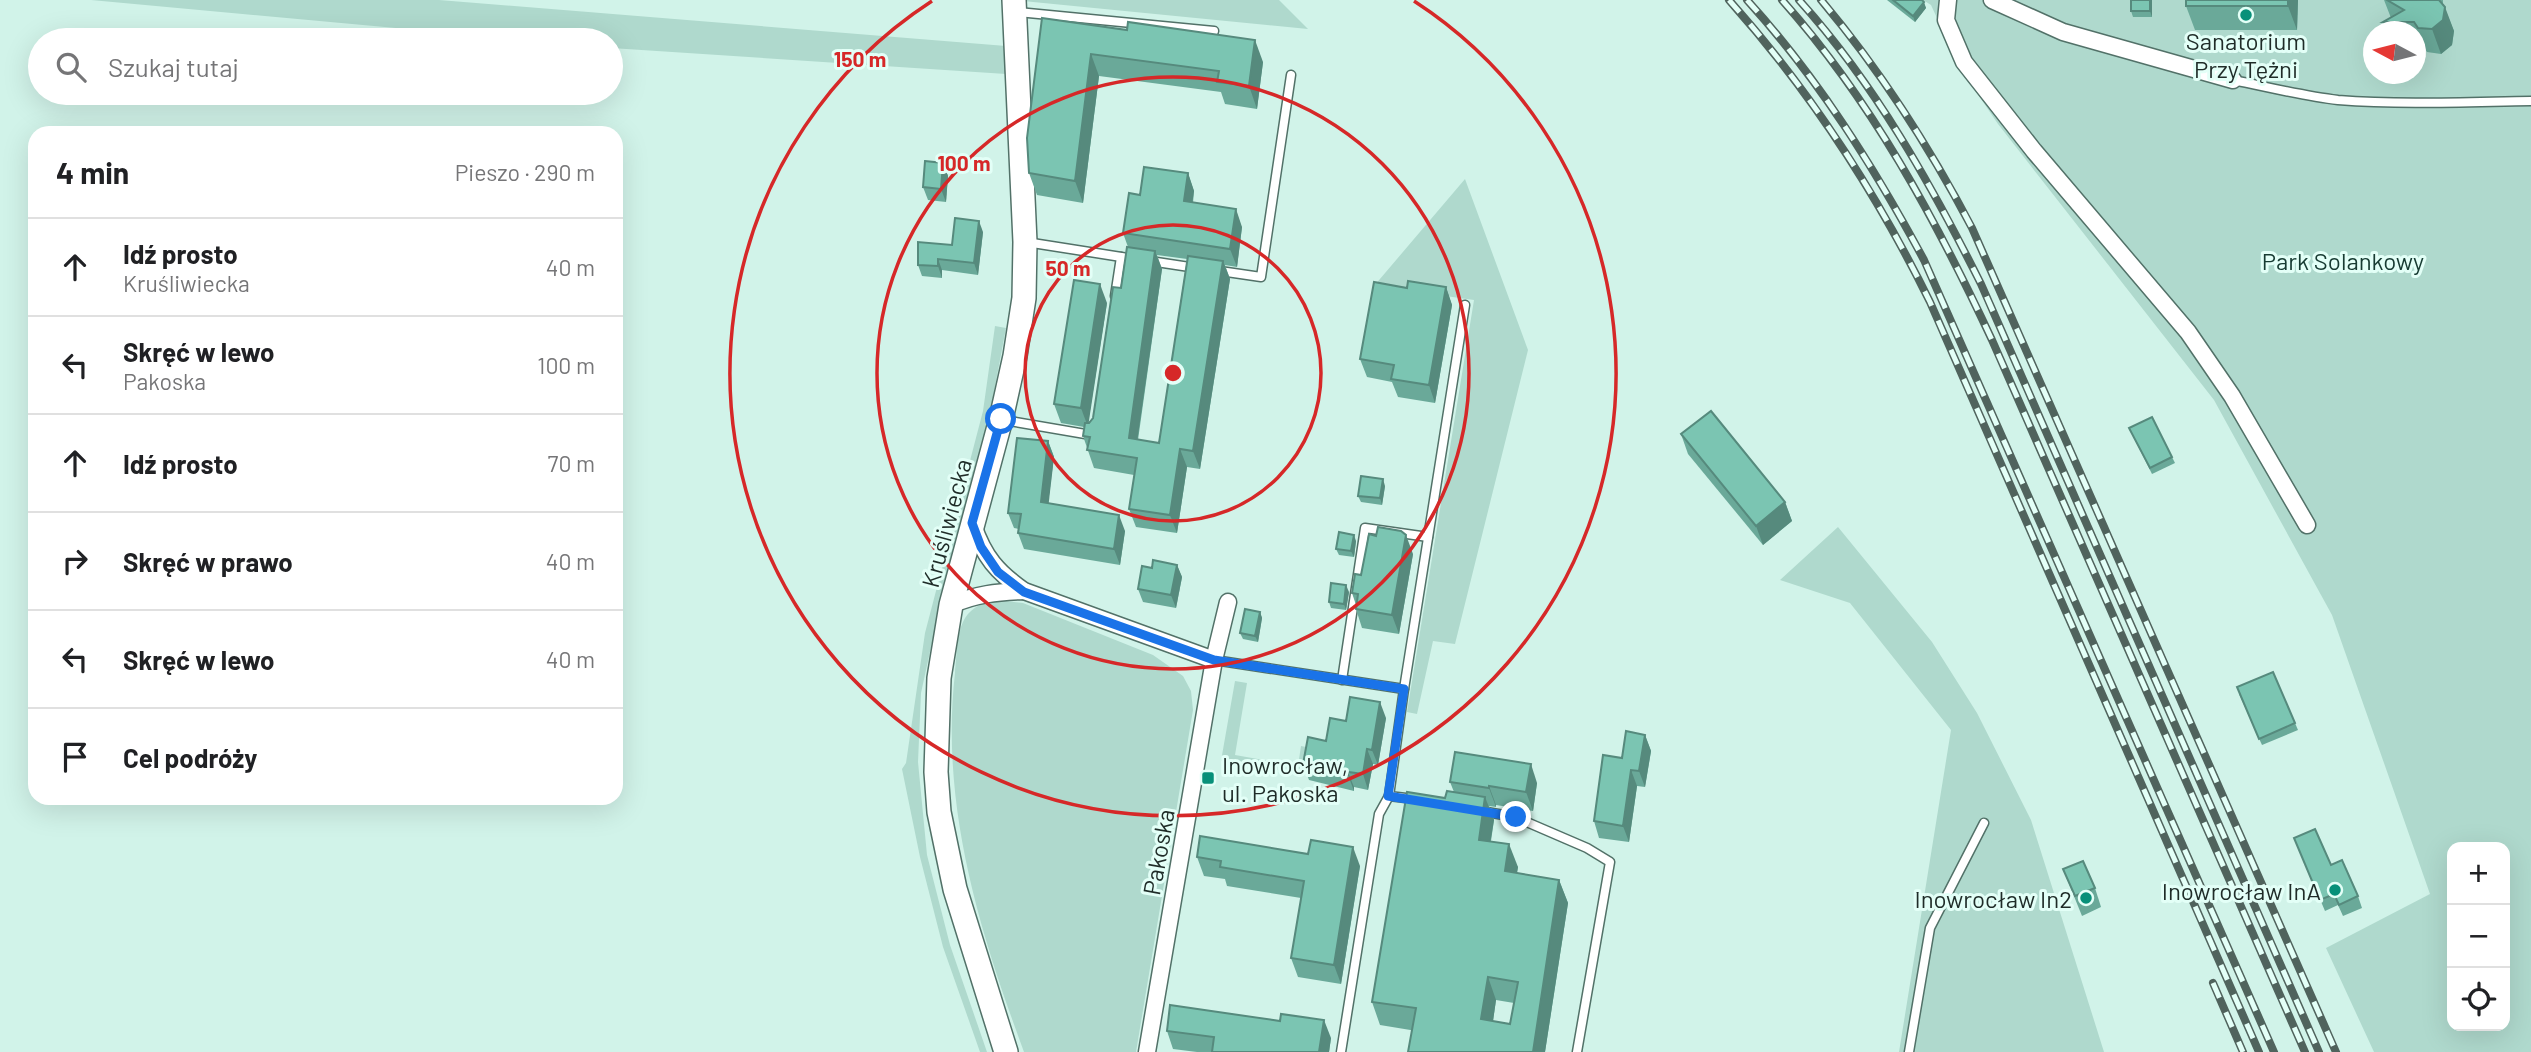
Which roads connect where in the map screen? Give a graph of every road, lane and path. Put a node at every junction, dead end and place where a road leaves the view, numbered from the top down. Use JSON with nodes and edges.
{"nodes":[{"id":1,"x":1948,"y":0,"type":"edge"},
{"id":2,"x":1992,"y":0,"type":"edge"},
{"id":3,"x":1015,"y":6,"type":"edge"},
{"id":4,"x":1214,"y":31,"type":"edge"},
{"id":5,"x":1291,"y":75,"type":"dead end"},
{"id":6,"x":2233,"y":80,"type":"joint"},
{"id":7,"x":2531,"y":101,"type":"edge"},
{"id":8,"x":1025,"y":242,"type":"junction"},
{"id":9,"x":1121,"y":257,"type":"junction"},
{"id":10,"x":1465,"y":305,"type":"dead end"},
{"id":11,"x":1112,"y":312,"type":"edge"},
{"id":12,"x":1001,"y":419,"type":"junction"},
{"id":13,"x":1095,"y":421,"type":"edge"},
{"id":14,"x":972,"y":523,"type":"junction"},
{"id":15,"x":2311,"y":523,"type":"dead end"},
{"id":16,"x":1428,"y":537,"type":"junction"},
{"id":17,"x":1024,"y":592,"type":"junction"},
{"id":18,"x":1228,"y":602,"type":"dead end"},
{"id":19,"x":951,"y":605,"type":"junction"},
{"id":20,"x":1214,"y":660,"type":"junction"},
{"id":21,"x":1342,"y":680,"type":"junction"},
{"id":22,"x":1404,"y":689,"type":"junction"},
{"id":23,"x":1388,"y":796,"type":"junction"},
{"id":24,"x":1425,"y":802,"type":"edge"},
{"id":25,"x":1477,"y":810,"type":"edge"},
{"id":26,"x":1984,"y":823,"type":"dead end"},
{"id":27,"x":1006,"y":1052,"type":"edge"},
{"id":28,"x":1147,"y":1052,"type":"edge"},
{"id":29,"x":1340,"y":1052,"type":"edge"},
{"id":30,"x":1577,"y":1052,"type":"edge"},
{"id":31,"x":1909,"y":1052,"type":"edge"}],
"edges":[{"from":1,"to":15,"type":"street"},
{"from":2,"to":6,"type":"street"},
{"from":3,"to":4,"type":"lane"},
{"from":3,"to":8,"type":"main road","name":"Kruśliwiecka"},
{"from":5,"to":9,"type":"lane"},
{"from":6,"to":7,"type":"lane"},
{"from":8,"to":9,"type":"lane"},
{"from":8,"to":12,"type":"main road","name":"Kruśliwiecka"},
{"from":9,"to":11,"type":"lane"},
{"from":10,"to":16,"type":"lane"},
{"from":12,"to":13,"type":"lane"},
{"from":12,"to":14,"type":"main road","name":"Kruśliwiecka"},
{"from":14,"to":17,"type":"street"},
{"from":14,"to":19,"type":"main road","name":"Kruśliwiecka"},
{"from":16,"to":21,"type":"lane"},
{"from":16,"to":22,"type":"lane"},
{"from":17,"to":19,"type":"street"},
{"from":17,"to":20,"type":"street"},
{"from":18,"to":20,"type":"street","name":"Pakoska"},
{"from":19,"to":27,"type":"main road","name":"Kruśliwiecka"},
{"from":20,"to":21,"type":"lane"},
{"from":20,"to":28,"type":"street","name":"Pakoska"},
{"from":21,"to":22,"type":"lane"},
{"from":22,"to":23,"type":"lane"},
{"from":23,"to":24,"type":"lane"},
{"from":23,"to":29,"type":"lane"},
{"from":25,"to":30,"type":"lane"},
{"from":26,"to":31,"type":"lane"}]}
